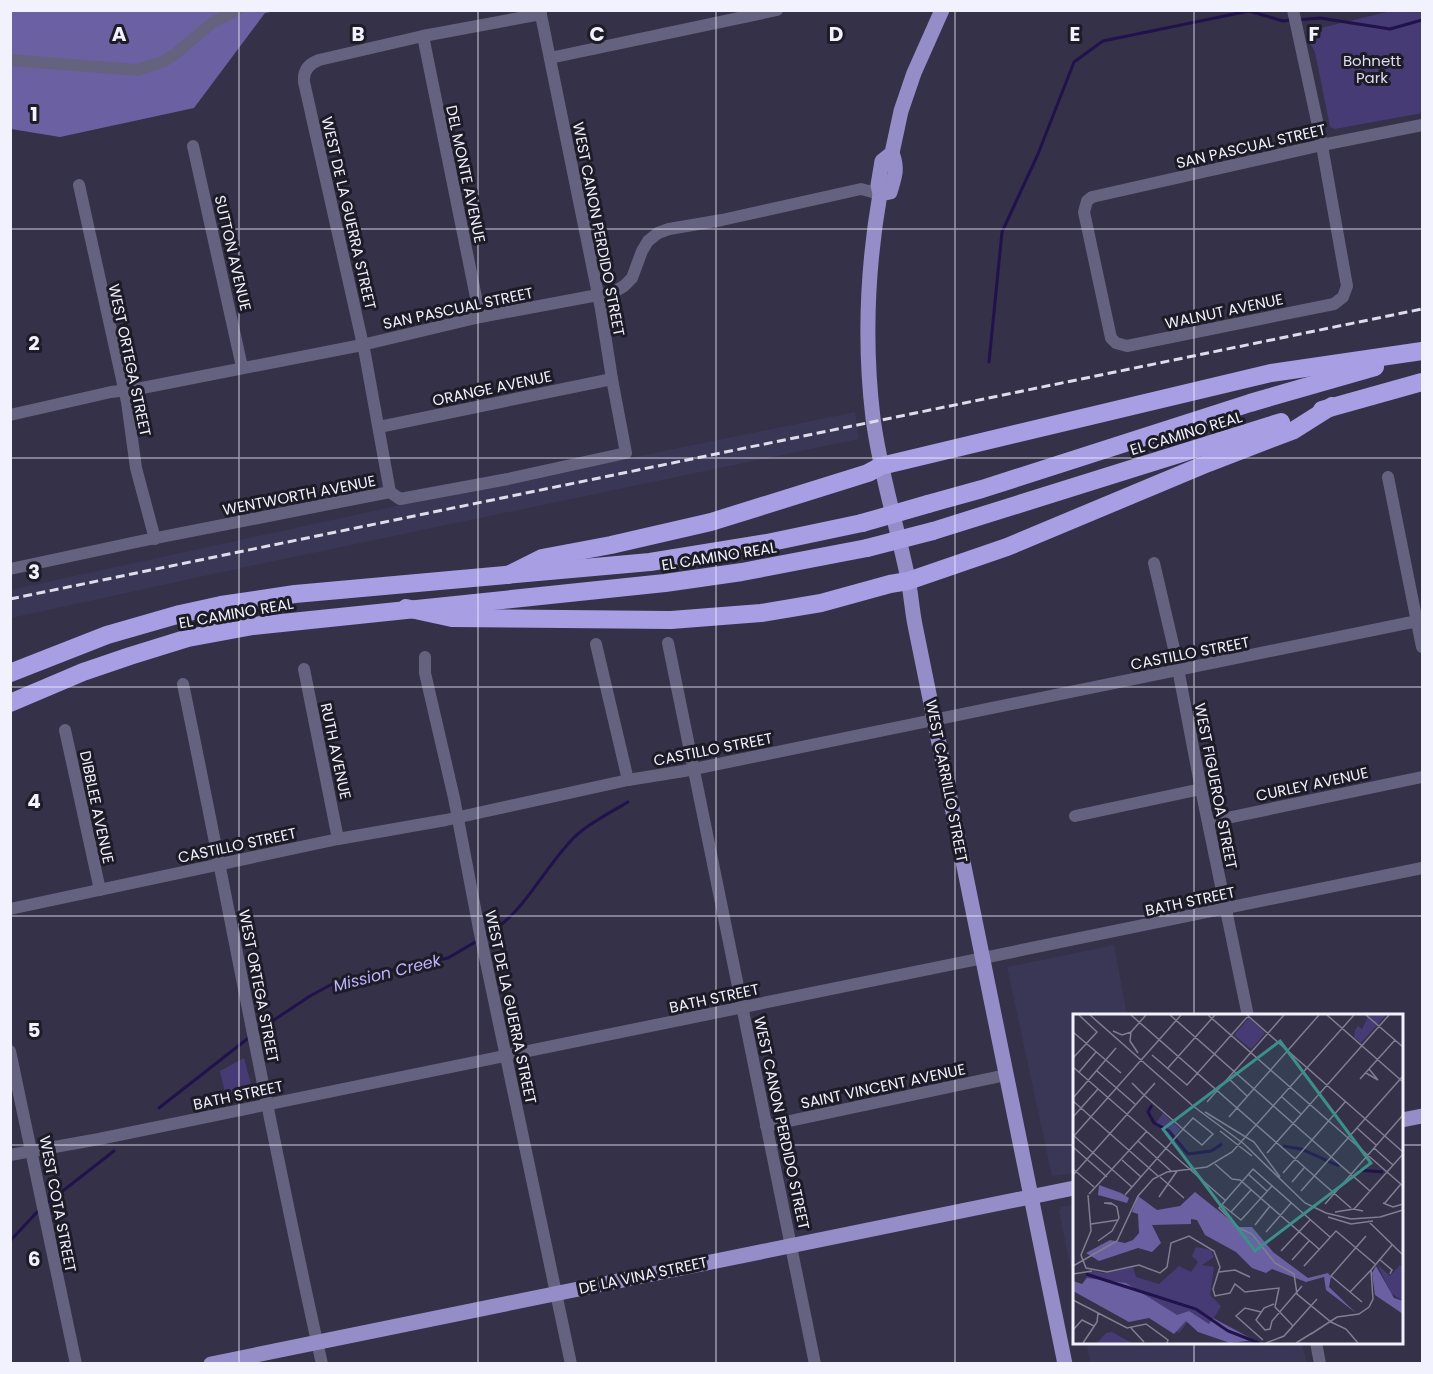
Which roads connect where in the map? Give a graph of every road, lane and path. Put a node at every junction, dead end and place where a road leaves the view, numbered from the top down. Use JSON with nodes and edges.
{"nodes":[{"id":1,"x":237,"y":10,"type":"edge"},
{"id":2,"x":777,"y":10,"type":"edge"},
{"id":3,"x":942,"y":10,"type":"edge"},
{"id":4,"x":1293,"y":10,"type":"edge"},
{"id":5,"x":541,"y":12,"type":"edge"},
{"id":6,"x":423,"y":36,"type":"junction"},
{"id":7,"x":550,"y":57,"type":"junction"},
{"id":8,"x":10,"y":60,"type":"edge"},
{"id":9,"x":1422,"y":125,"type":"edge"},
{"id":10,"x":1322,"y":145,"type":"junction"},
{"id":11,"x":194,"y":146,"type":"dead end"},
{"id":12,"x":78,"y":185,"type":"dead end"},
{"id":13,"x":880,"y":194,"type":"junction"},
{"id":14,"x":598,"y":295,"type":"junction"},
{"id":15,"x":480,"y":317,"type":"junction"},
{"id":16,"x":362,"y":345,"type":"junction"},
{"id":17,"x":1120,"y":345,"type":"joint"},
{"id":18,"x":1422,"y":352,"type":"edge"},
{"id":19,"x":242,"y":368,"type":"junction"},
{"id":20,"x":612,"y":379,"type":"junction"},
{"id":21,"x":1422,"y":382,"type":"edge"},
{"id":22,"x":123,"y":391,"type":"junction"},
{"id":23,"x":1332,"y":406,"type":"junction"},
{"id":24,"x":10,"y":415,"type":"edge"},
{"id":25,"x":379,"y":427,"type":"junction"},
{"id":26,"x":626,"y":453,"type":"joint"},
{"id":27,"x":881,"y":466,"type":"junction"},
{"id":28,"x":1388,"y":477,"type":"dead end"},
{"id":29,"x":390,"y":492,"type":"junction"},
{"id":30,"x":154,"y":539,"type":"junction"},
{"id":31,"x":1154,"y":563,"type":"dead end"},
{"id":32,"x":10,"y":569,"type":"edge"},
{"id":33,"x":508,"y":575,"type":"junction"},
{"id":34,"x":908,"y":581,"type":"junction"},
{"id":35,"x":406,"y":609,"type":"junction"},
{"id":36,"x":1420,"y":621,"type":"edge"},
{"id":37,"x":668,"y":643,"type":"dead end"},
{"id":38,"x":596,"y":644,"type":"dead end"},
{"id":39,"x":1422,"y":647,"type":"edge"},
{"id":40,"x":425,"y":657,"type":"dead end"},
{"id":41,"x":304,"y":669,"type":"dead end"},
{"id":42,"x":1178,"y":670,"type":"junction"},
{"id":43,"x":10,"y":673,"type":"edge"},
{"id":44,"x":183,"y":684,"type":"dead end"},
{"id":45,"x":10,"y":703,"type":"edge"},
{"id":46,"x":935,"y":720,"type":"junction"},
{"id":47,"x":65,"y":730,"type":"dead end"},
{"id":48,"x":694,"y":769,"type":"junction"},
{"id":49,"x":1422,"y":777,"type":"edge"},
{"id":50,"x":628,"y":780,"type":"junction"},
{"id":51,"x":1201,"y":789,"type":"junction"},
{"id":52,"x":1075,"y":816,"type":"dead end"},
{"id":53,"x":458,"y":818,"type":"junction"},
{"id":54,"x":1208,"y":822,"type":"junction"},
{"id":55,"x":338,"y":839,"type":"junction"},
{"id":56,"x":221,"y":864,"type":"junction"},
{"id":57,"x":1422,"y":868,"type":"edge"},
{"id":58,"x":100,"y":890,"type":"junction"},
{"id":59,"x":1226,"y":908,"type":"junction"},
{"id":60,"x":10,"y":909,"type":"edge"},
{"id":61,"x":982,"y":958,"type":"junction"},
{"id":62,"x":743,"y":1007,"type":"junction"},
{"id":63,"x":1248,"y":1014,"type":"edge"},
{"id":64,"x":10,"y":1051,"type":"edge"},
{"id":65,"x":506,"y":1056,"type":"junction"},
{"id":66,"x":1006,"y":1075,"type":"junction"},
{"id":67,"x":266,"y":1105,"type":"junction"},
{"id":68,"x":1422,"y":1116,"type":"edge"},
{"id":69,"x":1403,"y":1120,"type":"edge"},
{"id":70,"x":766,"y":1126,"type":"junction"},
{"id":71,"x":32,"y":1150,"type":"junction"},
{"id":72,"x":10,"y":1155,"type":"edge"},
{"id":73,"x":1073,"y":1188,"type":"edge"},
{"id":74,"x":1031,"y":1197,"type":"junction"},
{"id":75,"x":791,"y":1244,"type":"junction"},
{"id":76,"x":556,"y":1293,"type":"junction"},
{"id":77,"x":318,"y":1341,"type":"junction"},
{"id":78,"x":1316,"y":1344,"type":"edge"},
{"id":79,"x":76,"y":1364,"type":"edge"},
{"id":80,"x":211,"y":1364,"type":"edge"},
{"id":81,"x":322,"y":1364,"type":"edge"},
{"id":82,"x":571,"y":1364,"type":"edge"},
{"id":83,"x":815,"y":1364,"type":"edge"},
{"id":84,"x":1065,"y":1364,"type":"edge"},
{"id":85,"x":1320,"y":1364,"type":"edge"}],
"edges":[{"from":1,"to":8,"type":"street"},
{"from":2,"to":7,"type":"street"},
{"from":3,"to":13,"type":"main road","name":"WEST CARRILLO STREET"},
{"from":4,"to":10,"type":"street"},
{"from":5,"to":6,"type":"street"},
{"from":5,"to":7,"type":"street","name":"WEST CANON PERDIDO STREET"},
{"from":6,"to":15,"type":"street","name":"DEL MONTE AVENUE"},
{"from":6,"to":16,"type":"street","name":"WEST DE LA GUERRA STREET"},
{"from":7,"to":14,"type":"street","name":"WEST CANON PERDIDO STREET"},
{"from":9,"to":10,"type":"street","name":"SAN PASCUAL STREET"},
{"from":10,"to":17,"type":"street","name":"WALNUT AVENUE"},
{"from":10,"to":17,"type":"street","name":"SAN PASCUAL STREET"},
{"from":11,"to":19,"type":"street","name":"SUTTON AVENUE"},
{"from":12,"to":22,"type":"street","name":"WEST ORTEGA STREET"},
{"from":13,"to":14,"type":"street","name":"SAN PASCUAL STREET"},
{"from":13,"to":27,"type":"main road","name":"WEST CARRILLO STREET"},
{"from":14,"to":15,"type":"street","name":"SAN PASCUAL STREET"},
{"from":14,"to":20,"type":"street","name":"WEST CANON PERDIDO STREET"},
{"from":15,"to":16,"type":"street","name":"SAN PASCUAL STREET"},
{"from":16,"to":19,"type":"street","name":"SAN PASCUAL STREET"},
{"from":16,"to":25,"type":"street","name":"WEST DE LA GUERRA STREET"},
{"from":18,"to":27,"type":"highway"},
{"from":18,"to":33,"type":"highway","name":"EL CAMINO REAL","bridge":true},
{"from":19,"to":22,"type":"street","name":"SAN PASCUAL STREET"},
{"from":20,"to":25,"type":"street","name":"ORANGE AVENUE"},
{"from":20,"to":26,"type":"street","name":"WEST CANON PERDIDO STREET"},
{"from":21,"to":23,"type":"highway","name":"EL CAMINO REAL"},
{"from":22,"to":24,"type":"street","name":"SAN PASCUAL STREET"},
{"from":22,"to":30,"type":"street","name":"WEST ORTEGA STREET"},
{"from":23,"to":34,"type":"highway"},
{"from":23,"to":35,"type":"highway","name":"EL CAMINO REAL","bridge":true},
{"from":25,"to":29,"type":"street","name":"WEST DE LA GUERRA STREET"},
{"from":26,"to":29,"type":"street","name":"WENTWORTH AVENUE"},
{"from":27,"to":33,"type":"highway"},
{"from":27,"to":34,"type":"main road","name":"WEST CARRILLO STREET"},
{"from":28,"to":36,"type":"street"},
{"from":29,"to":30,"type":"street","name":"WENTWORTH AVENUE"},
{"from":30,"to":32,"type":"street","name":"WENTWORTH AVENUE"},
{"from":31,"to":42,"type":"street","name":"WEST FIGUEROA STREET"},
{"from":33,"to":43,"type":"highway","name":"EL CAMINO REAL"},
{"from":34,"to":35,"type":"highway"},
{"from":34,"to":46,"type":"main road","name":"WEST CARRILLO STREET"},
{"from":35,"to":45,"type":"highway","name":"EL CAMINO REAL"},
{"from":36,"to":39,"type":"street"},
{"from":36,"to":42,"type":"street","name":"CASTILLO STREET"},
{"from":37,"to":48,"type":"street","name":"WEST CANON PERDIDO STREET"},
{"from":38,"to":50,"type":"street"},
{"from":40,"to":53,"type":"street","name":"WEST DE LA GUERRA STREET"},
{"from":41,"to":55,"type":"street","name":"RUTH AVENUE"},
{"from":42,"to":46,"type":"street","name":"CASTILLO STREET"},
{"from":42,"to":51,"type":"street","name":"WEST FIGUEROA STREET"},
{"from":44,"to":56,"type":"street","name":"WEST ORTEGA STREET"},
{"from":46,"to":48,"type":"street","name":"CASTILLO STREET"},
{"from":46,"to":61,"type":"main road","name":"WEST CARRILLO STREET"},
{"from":47,"to":58,"type":"street","name":"DIBBLEE AVENUE"},
{"from":48,"to":50,"type":"street","name":"CASTILLO STREET"},
{"from":48,"to":62,"type":"street","name":"WEST CANON PERDIDO STREET"},
{"from":49,"to":54,"type":"street","name":"CURLEY AVENUE"},
{"from":50,"to":53,"type":"street","name":"CASTILLO STREET"},
{"from":51,"to":52,"type":"street"},
{"from":51,"to":54,"type":"street","name":"WEST FIGUEROA STREET"},
{"from":53,"to":55,"type":"street","name":"CASTILLO STREET"},
{"from":53,"to":65,"type":"street","name":"WEST DE LA GUERRA STREET"},
{"from":54,"to":59,"type":"street","name":"WEST FIGUEROA STREET"},
{"from":55,"to":56,"type":"street","name":"CASTILLO STREET"},
{"from":56,"to":58,"type":"street","name":"CASTILLO STREET"},
{"from":56,"to":67,"type":"street","name":"WEST ORTEGA STREET"},
{"from":57,"to":59,"type":"street","name":"BATH STREET"},
{"from":58,"to":60,"type":"street","name":"CASTILLO STREET"},
{"from":59,"to":61,"type":"street","name":"BATH STREET"},
{"from":59,"to":63,"type":"street","name":"WEST FIGUEROA STREET"},
{"from":61,"to":62,"type":"street","name":"BATH STREET"},
{"from":61,"to":66,"type":"main road","name":"WEST CARRILLO STREET"},
{"from":62,"to":65,"type":"street","name":"BATH STREET"},
{"from":62,"to":70,"type":"street","name":"WEST CANON PERDIDO STREET"},
{"from":64,"to":71,"type":"street","name":"WEST COTA STREET"},
{"from":65,"to":67,"type":"street","name":"BATH STREET"},
{"from":65,"to":76,"type":"street","name":"WEST DE LA GUERRA STREET"},
{"from":66,"to":70,"type":"street","name":"SAINT VINCENT AVENUE"},
{"from":66,"to":74,"type":"main road","name":"WEST CARRILLO STREET"},
{"from":67,"to":71,"type":"street","name":"BATH STREET"},
{"from":67,"to":77,"type":"street","name":"WEST ORTEGA STREET"},
{"from":68,"to":69,"type":"main road"},
{"from":70,"to":75,"type":"street","name":"WEST CANON PERDIDO STREET"},
{"from":71,"to":72,"type":"street","name":"BATH STREET"},
{"from":71,"to":79,"type":"street","name":"WEST COTA STREET"},
{"from":73,"to":74,"type":"main road","name":"DE LA VINA STREET"},
{"from":74,"to":75,"type":"main road","name":"DE LA VINA STREET"},
{"from":74,"to":84,"type":"main road","name":"WEST CARRILLO STREET"},
{"from":75,"to":76,"type":"main road","name":"DE LA VINA STREET"},
{"from":75,"to":83,"type":"street","name":"WEST CANON PERDIDO STREET"},
{"from":76,"to":77,"type":"main road","name":"DE LA VINA STREET"},
{"from":76,"to":82,"type":"street","name":"WEST DE LA GUERRA STREET"},
{"from":77,"to":80,"type":"main road","name":"DE LA VINA STREET"},
{"from":77,"to":81,"type":"street","name":"WEST ORTEGA STREET"},
{"from":78,"to":85,"type":"street"}]}
